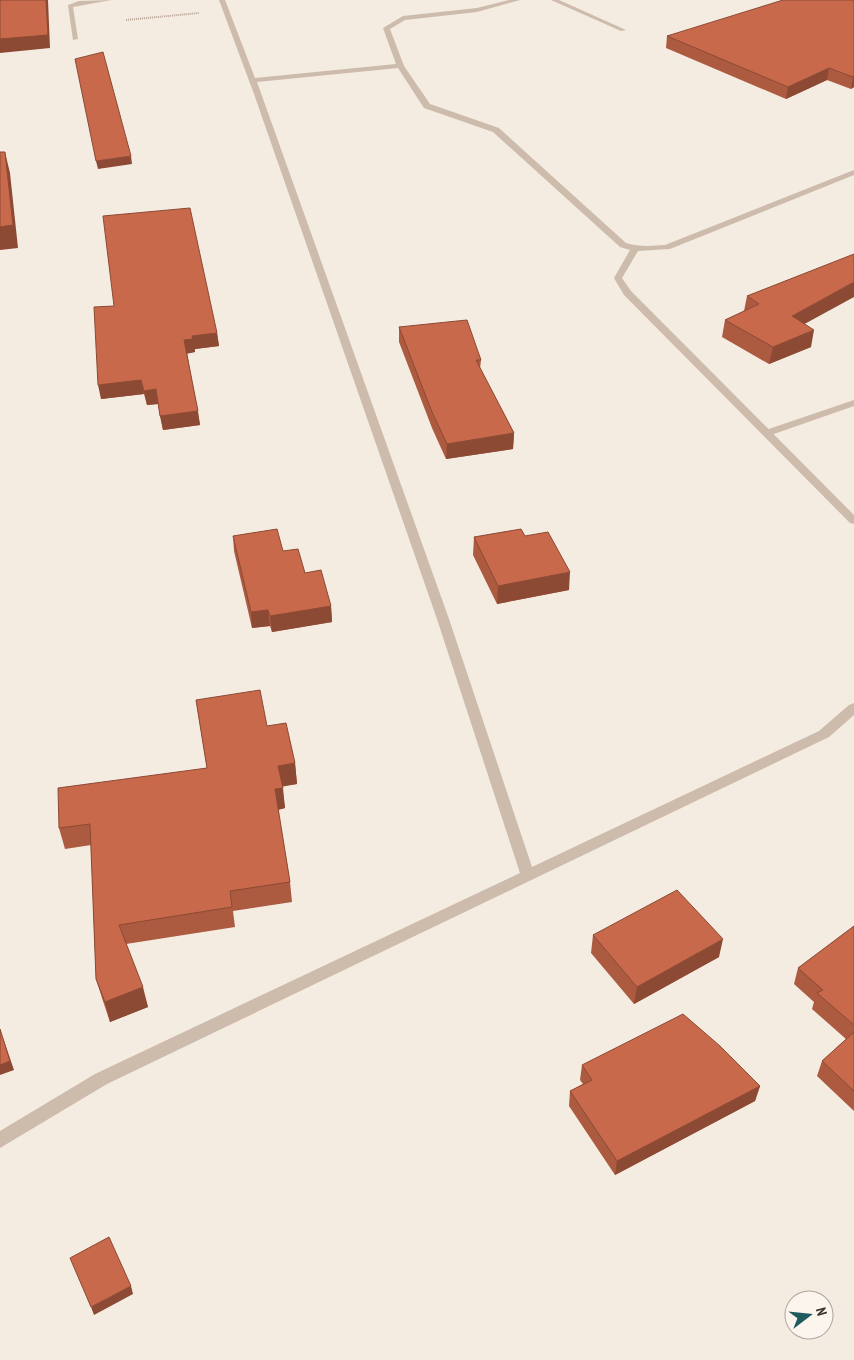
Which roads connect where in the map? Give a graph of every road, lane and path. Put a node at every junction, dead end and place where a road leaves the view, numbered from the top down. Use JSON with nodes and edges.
{"nodes":[{"id":1,"x":109,"y":0,"type":"edge"},
{"id":2,"x":222,"y":0,"type":"edge"},
{"id":3,"x":517,"y":0,"type":"edge"},
{"id":4,"x":554,"y":0,"type":"edge"},
{"id":5,"x":227,"y":10,"type":"junction"},
{"id":6,"x":72,"y":24,"type":"junction"},
{"id":7,"x":623,"y":30,"type":"dead end"},
{"id":8,"x":75,"y":39,"type":"dead end"},
{"id":9,"x":400,"y":66,"type":"junction"},
{"id":10,"x":253,"y":80,"type":"junction"},
{"id":11,"x":854,"y":172,"type":"edge"},
{"id":12,"x":635,"y":249,"type":"junction"},
{"id":13,"x":854,"y":402,"type":"edge"},
{"id":14,"x":767,"y":433,"type":"junction"},
{"id":15,"x":854,"y":521,"type":"edge"},
{"id":16,"x":854,"y":708,"type":"edge"},
{"id":17,"x":528,"y":876,"type":"junction"},
{"id":18,"x":0,"y":1140,"type":"edge"}],
"edges":[{"from":1,"to":6,"type":"street"},
{"from":2,"to":5,"type":"street"},
{"from":3,"to":9,"type":"street"},
{"from":4,"to":7,"type":"street"},
{"from":5,"to":6,"type":"path"},
{"from":5,"to":10,"type":"street"},
{"from":6,"to":8,"type":"street"},
{"from":9,"to":10,"type":"street"},
{"from":9,"to":12,"type":"street"},
{"from":10,"to":17,"type":"street"},
{"from":11,"to":12,"type":"street"},
{"from":12,"to":14,"type":"street"},
{"from":13,"to":14,"type":"street"},
{"from":14,"to":15,"type":"street"},
{"from":16,"to":17,"type":"street"},
{"from":17,"to":18,"type":"street"}]}
